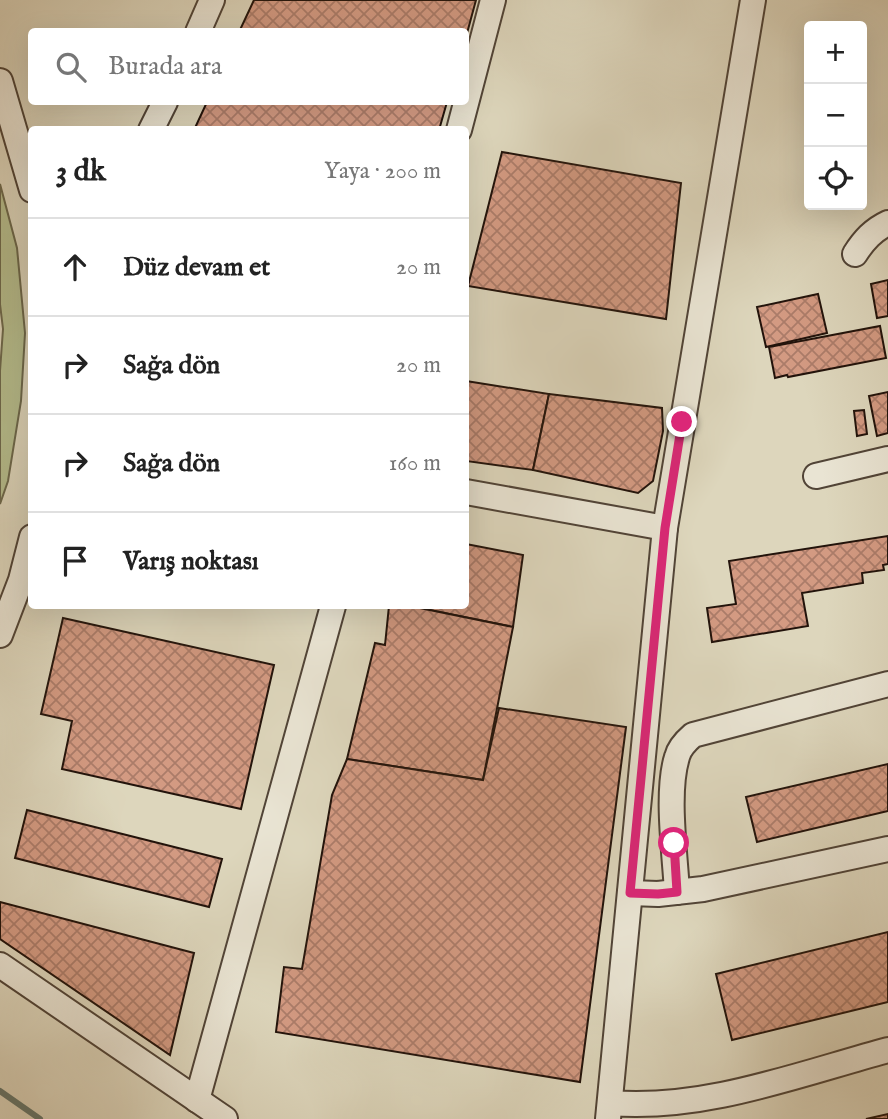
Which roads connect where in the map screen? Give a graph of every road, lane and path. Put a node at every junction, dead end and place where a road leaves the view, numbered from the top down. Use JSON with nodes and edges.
{"nodes":[{"id":1,"x":212,"y":0,"type":"edge"},
{"id":2,"x":493,"y":0,"type":"edge"},
{"id":3,"x":753,"y":0,"type":"edge"},
{"id":4,"x":200,"y":28,"type":"edge"},
{"id":5,"x":0,"y":81,"type":"edge"},
{"id":6,"x":469,"y":92,"type":"edge"},
{"id":7,"x":164,"y":105,"type":"edge"},
{"id":8,"x":466,"y":105,"type":"edge"},
{"id":9,"x":153,"y":126,"type":"edge"},
{"id":10,"x":460,"y":126,"type":"edge"},
{"id":11,"x":28,"y":176,"type":"edge"},
{"id":12,"x":888,"y":223,"type":"edge"},
{"id":13,"x":855,"y":254,"type":"dead end"},
{"id":14,"x":888,"y":459,"type":"edge"},
{"id":15,"x":816,"y":476,"type":"dead end"},
{"id":16,"x":469,"y":493,"type":"edge"},
{"id":17,"x":665,"y":528,"type":"junction"},
{"id":18,"x":28,"y":553,"type":"edge"},
{"id":19,"x":332,"y":609,"type":"edge"},
{"id":20,"x":0,"y":635,"type":"edge"},
{"id":21,"x":888,"y":684,"type":"edge"},
{"id":22,"x":888,"y":849,"type":"edge"},
{"id":23,"x":677,"y":892,"type":"junction"},
{"id":24,"x":630,"y":893,"type":"junction"},
{"id":25,"x":0,"y":965,"type":"edge"},
{"id":26,"x":888,"y":1050,"type":"edge"},
{"id":27,"x":197,"y":1100,"type":"junction"},
{"id":28,"x":609,"y":1111,"type":"edge"},
{"id":29,"x":225,"y":1119,"type":"edge"}],
"edges":[{"from":1,"to":4,"type":"street"},
{"from":2,"to":6,"type":"street"},
{"from":3,"to":17,"type":"street"},
{"from":5,"to":11,"type":"street"},
{"from":7,"to":9,"type":"street"},
{"from":8,"to":10,"type":"street"},
{"from":12,"to":13,"type":"street"},
{"from":14,"to":15,"type":"street"},
{"from":16,"to":17,"type":"street"},
{"from":17,"to":24,"type":"street"},
{"from":18,"to":20,"type":"street"},
{"from":19,"to":27,"type":"street"},
{"from":21,"to":23,"type":"street"},
{"from":22,"to":23,"type":"street"},
{"from":23,"to":24,"type":"street"},
{"from":24,"to":28,"type":"street"},
{"from":25,"to":27,"type":"street"},
{"from":26,"to":28,"type":"street"},
{"from":27,"to":29,"type":"street"}]}
